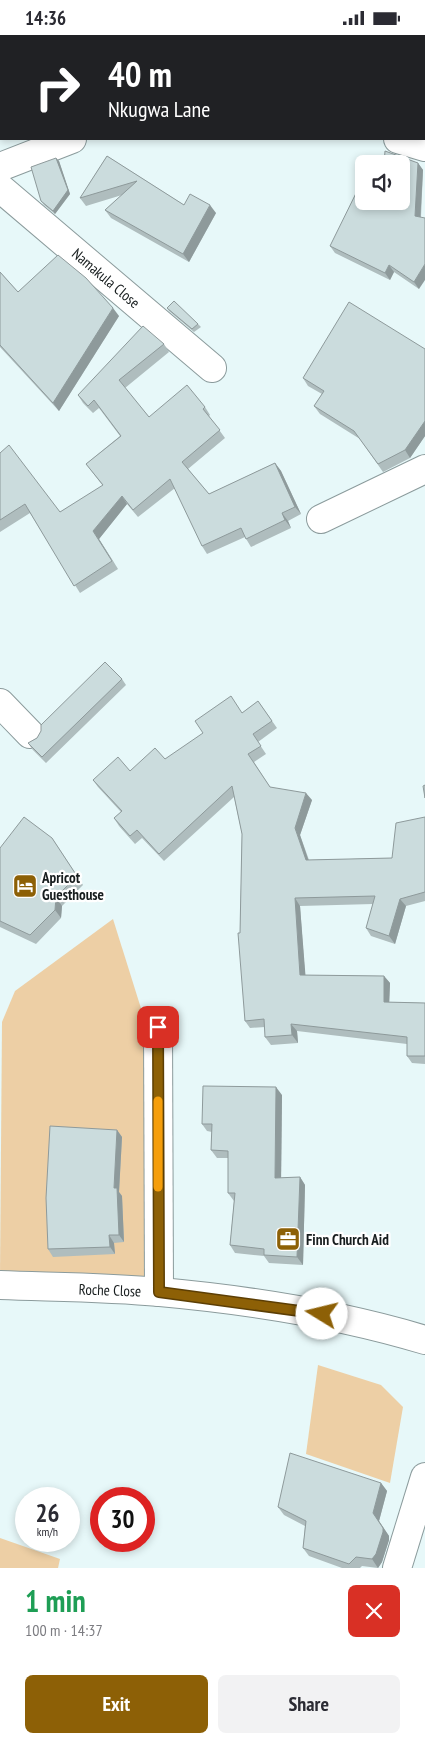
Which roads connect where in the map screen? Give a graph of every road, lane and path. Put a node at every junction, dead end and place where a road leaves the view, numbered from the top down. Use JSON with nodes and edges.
{"nodes":[{"id":1,"x":69,"y":140,"type":"edge"},
{"id":2,"x":401,"y":140,"type":"edge"},
{"id":3,"x":425,"y":147,"type":"edge"},
{"id":4,"x":0,"y":167,"type":"edge"},
{"id":5,"x":0,"y":188,"type":"edge"},
{"id":6,"x":212,"y":368,"type":"dead end"},
{"id":7,"x":425,"y":469,"type":"edge"},
{"id":8,"x":321,"y":519,"type":"dead end"},
{"id":9,"x":0,"y":703,"type":"edge"},
{"id":10,"x":30,"y":734,"type":"dead end"},
{"id":11,"x":158,"y":1027,"type":"dead end"},
{"id":12,"x":0,"y":1285,"type":"edge"},
{"id":13,"x":159,"y":1292,"type":"junction"},
{"id":14,"x":425,"y":1340,"type":"edge"},
{"id":15,"x":425,"y":1477,"type":"edge"},
{"id":16,"x":397,"y":1568,"type":"edge"}],
"edges":[{"from":1,"to":4,"type":"street"},
{"from":2,"to":3,"type":"street"},
{"from":5,"to":6,"type":"street","name":"Namakula Close"},
{"from":7,"to":8,"type":"street"},
{"from":9,"to":10,"type":"street"},
{"from":11,"to":13,"type":"street"},
{"from":12,"to":13,"type":"street","name":"Roche Close"},
{"from":13,"to":14,"type":"street","name":"Roche Close"},
{"from":15,"to":16,"type":"street"}]}
